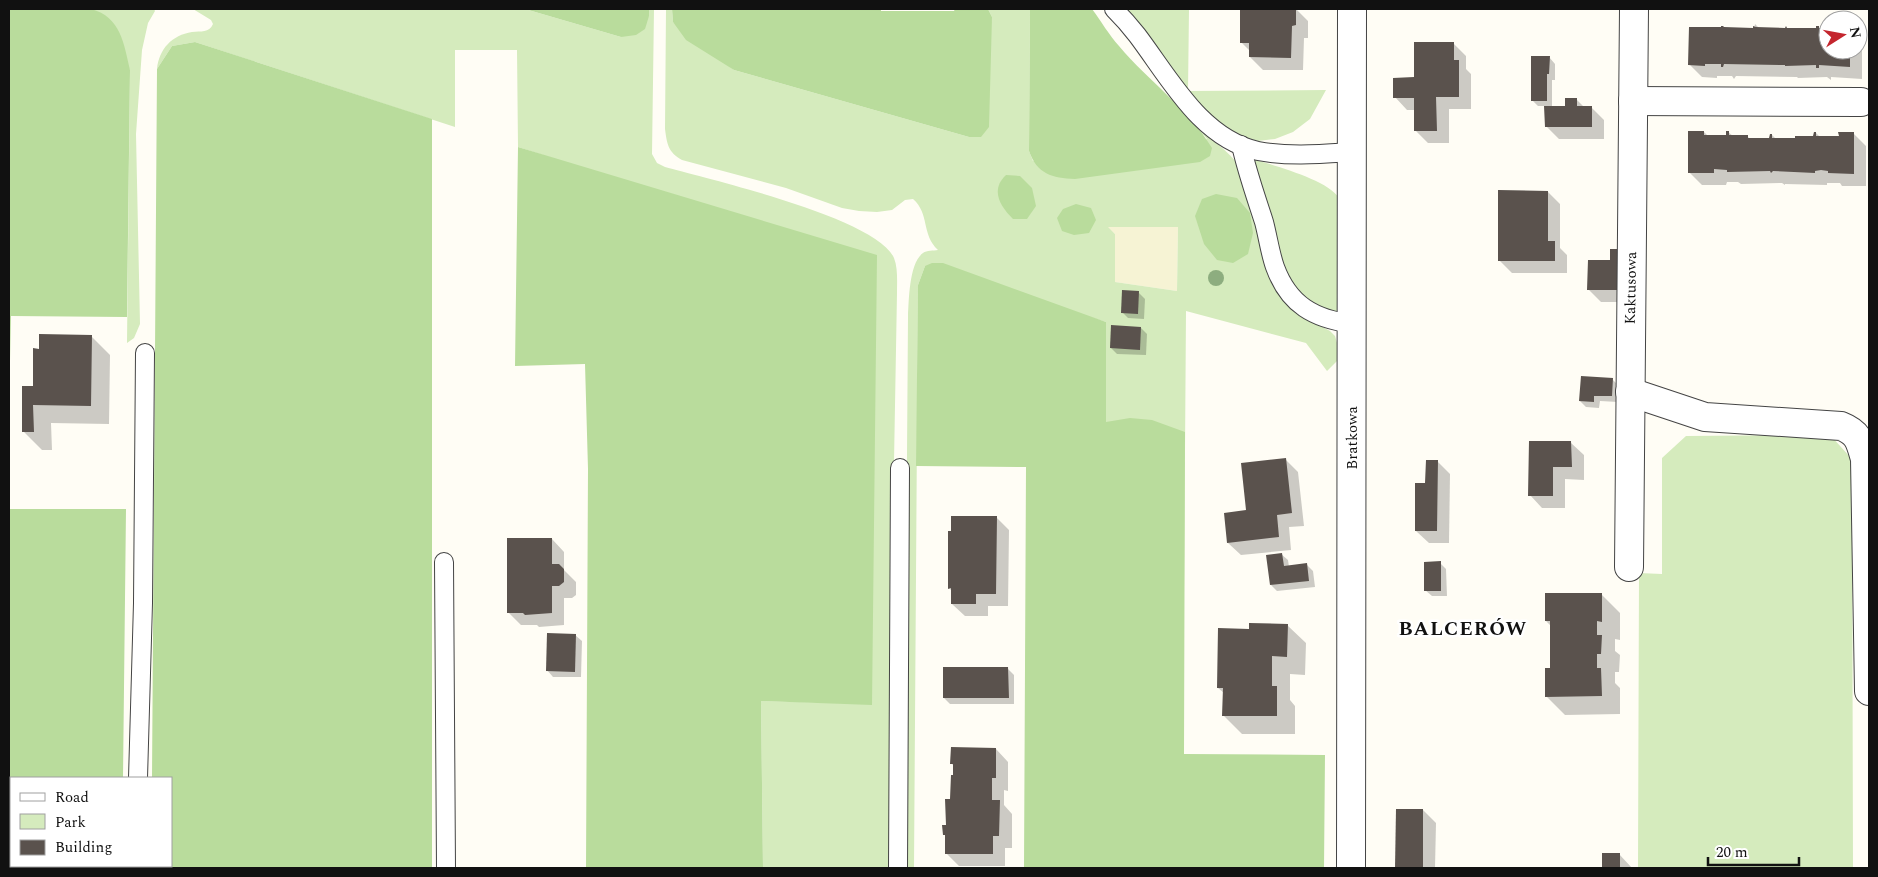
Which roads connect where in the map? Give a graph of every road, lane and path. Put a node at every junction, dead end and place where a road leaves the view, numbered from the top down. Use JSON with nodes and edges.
{"nodes":[{"id":1,"x":1114,"y":9,"type":"edge"},
{"id":2,"x":1352,"y":9,"type":"edge"},
{"id":3,"x":1634,"y":9,"type":"edge"},
{"id":4,"x":1633,"y":102,"type":"junction"},
{"id":5,"x":1861,"y":102,"type":"dead end"},
{"id":6,"x":1241,"y":146,"type":"junction"},
{"id":7,"x":1353,"y":152,"type":"junction"},
{"id":8,"x":1353,"y":324,"type":"junction"},
{"id":9,"x":145,"y":353,"type":"dead end"},
{"id":10,"x":1630,"y":392,"type":"junction"},
{"id":11,"x":900,"y":468,"type":"dead end"},
{"id":12,"x":444,"y":562,"type":"dead end"},
{"id":13,"x":1629,"y":567,"type":"dead end"},
{"id":14,"x":1869,"y":691,"type":"edge"},
{"id":15,"x":138,"y":777,"type":"edge"},
{"id":16,"x":446,"y":868,"type":"edge"},
{"id":17,"x":898,"y":868,"type":"edge"},
{"id":18,"x":1351,"y":868,"type":"edge"}],
"edges":[{"from":1,"to":6,"type":"lane"},
{"from":2,"to":7,"type":"street","name":"Bratkowa"},
{"from":3,"to":4,"type":"street","name":"Kaktusowa"},
{"from":4,"to":5,"type":"street"},
{"from":4,"to":10,"type":"street","name":"Kaktusowa"},
{"from":6,"to":7,"type":"lane"},
{"from":6,"to":8,"type":"lane"},
{"from":7,"to":8,"type":"street","name":"Bratkowa"},
{"from":8,"to":18,"type":"street","name":"Bratkowa"},
{"from":9,"to":15,"type":"lane"},
{"from":10,"to":13,"type":"street","name":"Kaktusowa"},
{"from":10,"to":14,"type":"street"},
{"from":11,"to":17,"type":"lane"},
{"from":12,"to":16,"type":"lane"}]}
